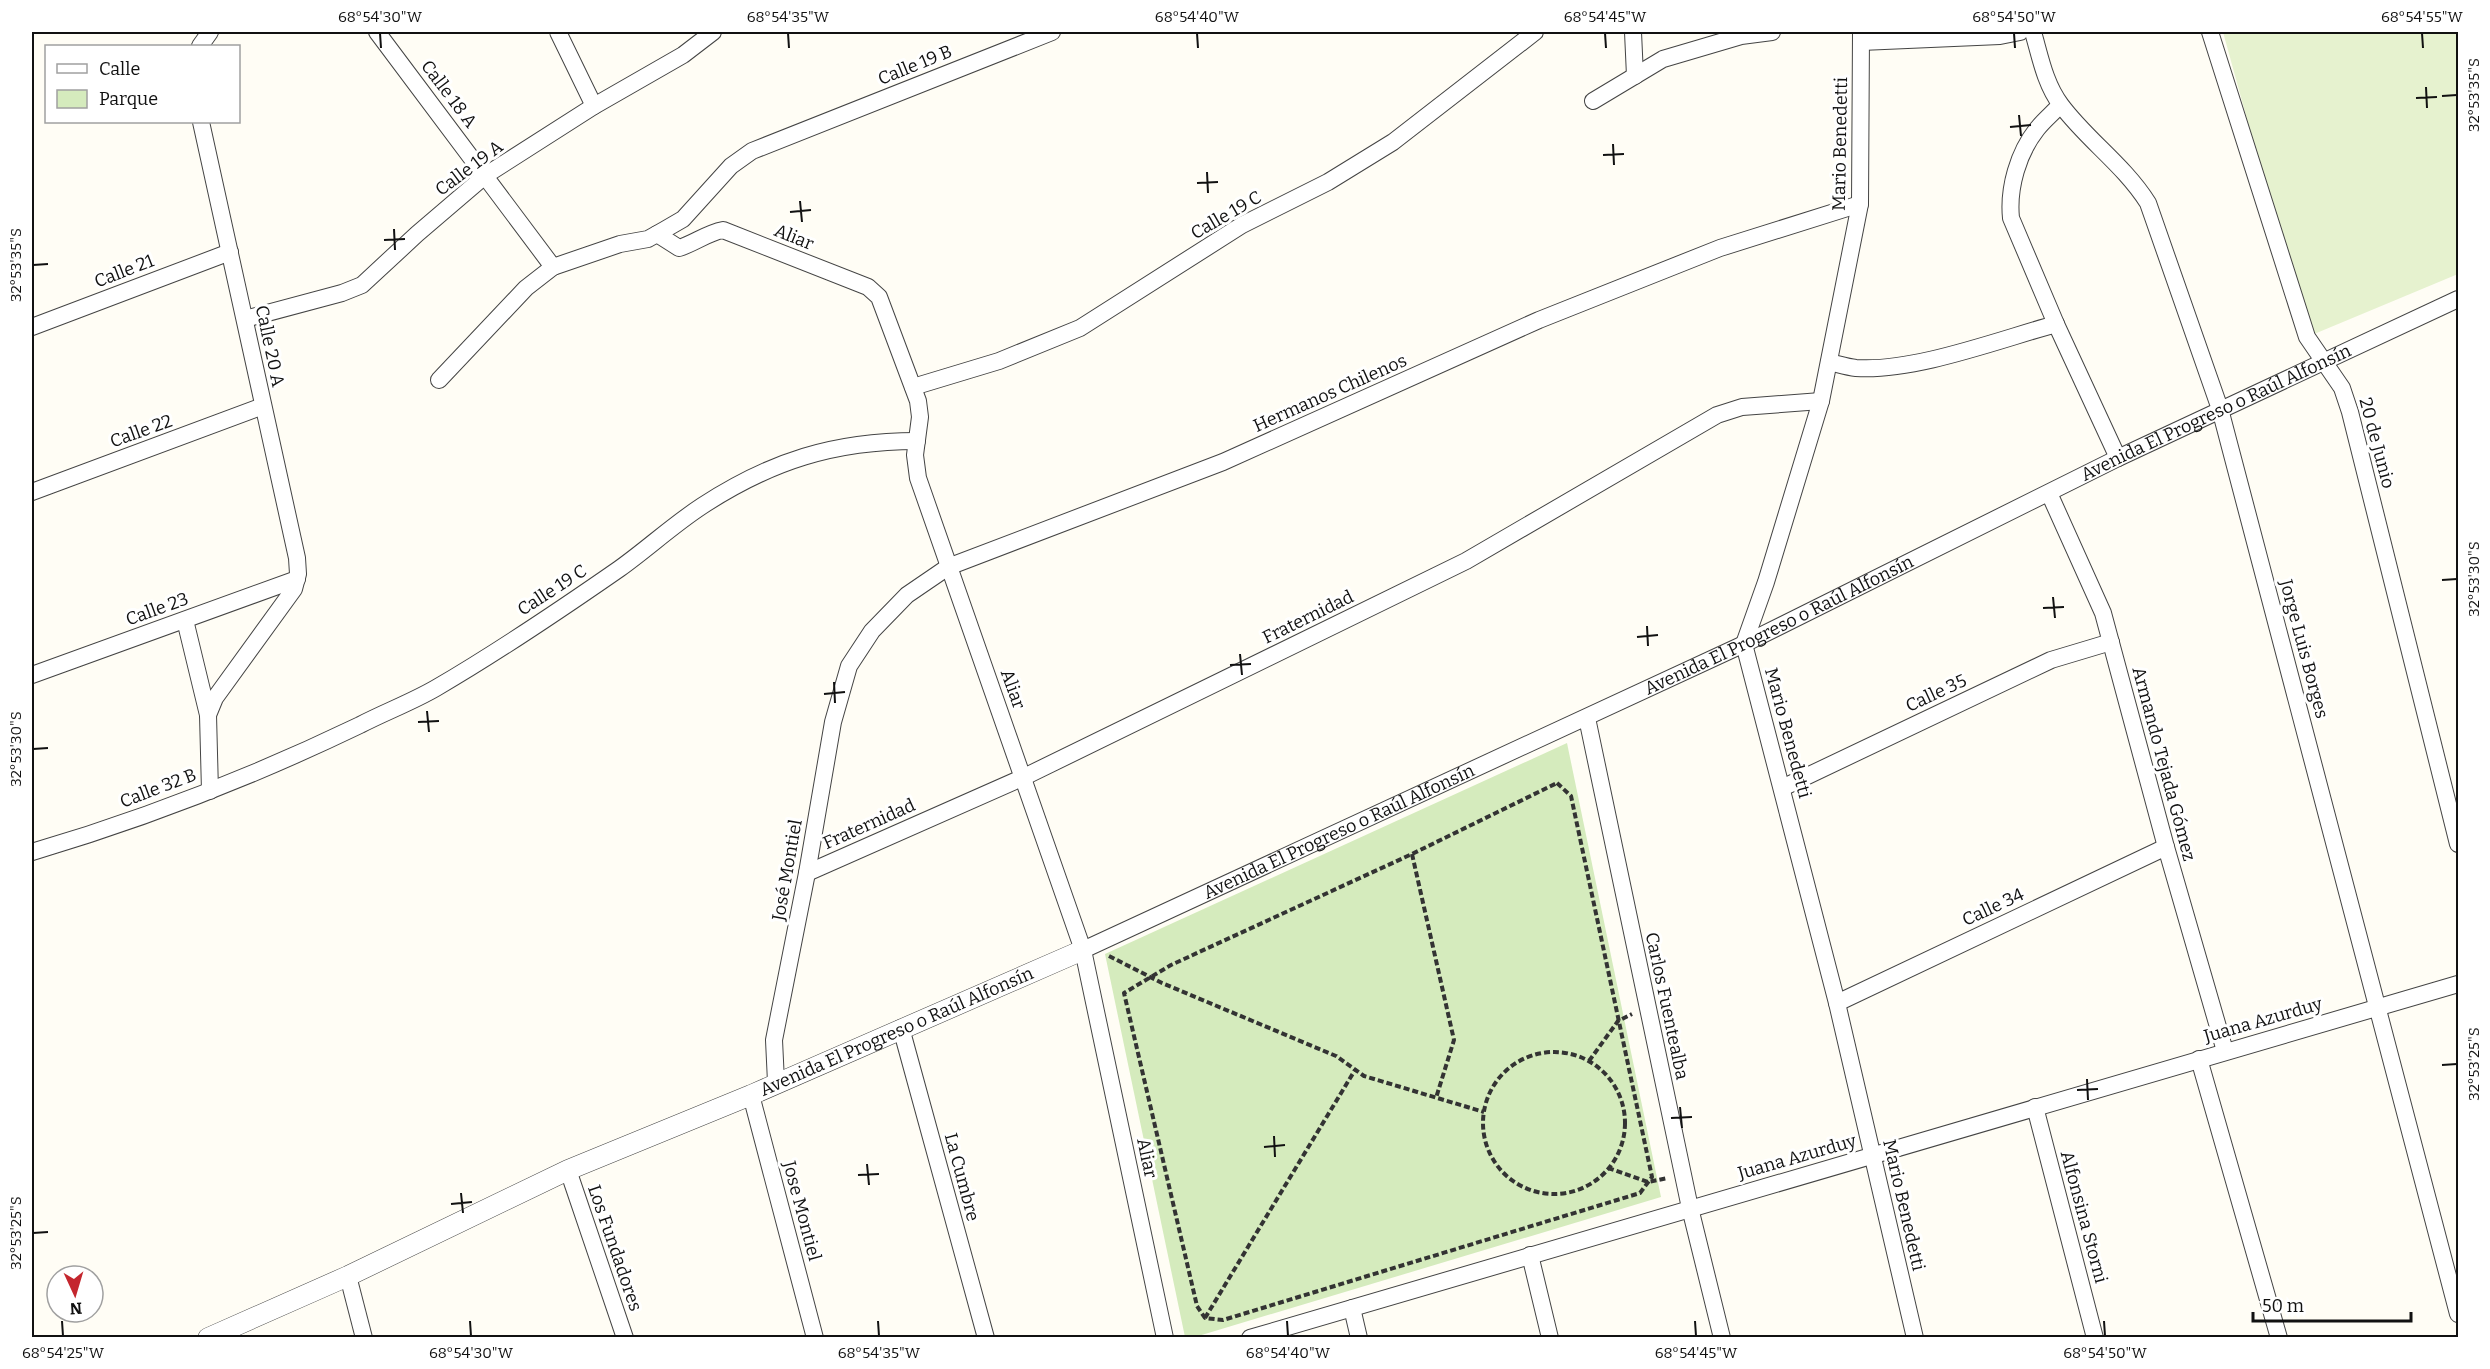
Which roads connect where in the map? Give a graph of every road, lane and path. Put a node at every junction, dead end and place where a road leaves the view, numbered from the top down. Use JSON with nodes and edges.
{"nodes":[{"id":1,"x":210,"y":32,"type":"edge"},
{"id":2,"x":377,"y":32,"type":"edge"},
{"id":3,"x":558,"y":32,"type":"edge"},
{"id":4,"x":713,"y":32,"type":"edge"},
{"id":5,"x":1052,"y":32,"type":"edge"},
{"id":6,"x":1535,"y":32,"type":"edge"},
{"id":7,"x":1633,"y":32,"type":"edge"},
{"id":8,"x":1772,"y":32,"type":"edge"},
{"id":9,"x":2020,"y":32,"type":"edge"},
{"id":10,"x":2032,"y":32,"type":"edge"},
{"id":11,"x":2210,"y":32,"type":"edge"},
{"id":12,"x":1861,"y":37,"type":"edge"},
{"id":13,"x":201,"y":45,"type":"edge"},
{"id":14,"x":1635,"y":76,"type":"junction"},
{"id":15,"x":1593,"y":100,"type":"dead end"},
{"id":16,"x":2060,"y":105,"type":"junction"},
{"id":17,"x":594,"y":106,"type":"junction"},
{"id":18,"x":201,"y":123,"type":"edge"},
{"id":19,"x":486,"y":176,"type":"junction"},
{"id":20,"x":1860,"y":204,"type":"junction"},
{"id":21,"x":657,"y":234,"type":"junction"},
{"id":22,"x":230,"y":252,"type":"junction"},
{"id":23,"x":553,"y":267,"type":"junction"},
{"id":24,"x":2458,"y":299,"type":"edge"},
{"id":25,"x":244,"y":319,"type":"junction"},
{"id":26,"x":2055,"y":324,"type":"junction"},
{"id":27,"x":32,"y":327,"type":"edge"},
{"id":28,"x":1829,"y":362,"type":"junction"},
{"id":29,"x":2323,"y":363,"type":"junction"},
{"id":30,"x":439,"y":380,"type":"dead end"},
{"id":31,"x":913,"y":387,"type":"junction"},
{"id":32,"x":1821,"y":401,"type":"junction"},
{"id":33,"x":263,"y":406,"type":"junction"},
{"id":34,"x":2220,"y":409,"type":"junction"},
{"id":35,"x":916,"y":441,"type":"junction"},
{"id":36,"x":2118,"y":458,"type":"junction"},
{"id":37,"x":32,"y":492,"type":"edge"},
{"id":38,"x":2049,"y":493,"type":"junction"},
{"id":39,"x":948,"y":567,"type":"junction"},
{"id":40,"x":297,"y":579,"type":"junction"},
{"id":41,"x":185,"y":620,"type":"junction"},
{"id":42,"x":2111,"y":642,"type":"junction"},
{"id":43,"x":1744,"y":644,"type":"junction"},
{"id":44,"x":849,"y":666,"type":"joint"},
{"id":45,"x":32,"y":675,"type":"edge"},
{"id":46,"x":208,"y":715,"type":"junction"},
{"id":47,"x":1587,"y":717,"type":"junction"},
{"id":48,"x":1024,"y":777,"type":"junction"},
{"id":49,"x":1782,"y":788,"type":"junction"},
{"id":50,"x":210,"y":791,"type":"junction"},
{"id":51,"x":2458,"y":844,"type":"edge"},
{"id":52,"x":2166,"y":847,"type":"junction"},
{"id":53,"x":32,"y":852,"type":"edge"},
{"id":54,"x":1412,"y":854,"type":"junction"},
{"id":55,"x":807,"y":873,"type":"junction"},
{"id":56,"x":1088,"y":948,"type":"junction"},
{"id":57,"x":1150,"y":977,"type":"junction"},
{"id":58,"x":2458,"y":984,"type":"edge"},
{"id":59,"x":1837,"y":1003,"type":"junction"},
{"id":60,"x":2378,"y":1006,"type":"junction"},
{"id":61,"x":1648,"y":1007,"type":"junction"},
{"id":62,"x":1618,"y":1021,"type":"junction"},
{"id":63,"x":901,"y":1028,"type":"junction"},
{"id":64,"x":2224,"y":1052,"type":"junction"},
{"id":65,"x":2199,"y":1059,"type":"junction"},
{"id":66,"x":1589,"y":1061,"type":"junction"},
{"id":67,"x":1355,"y":1070,"type":"junction"},
{"id":68,"x":776,"y":1082,"type":"junction"},
{"id":69,"x":751,"y":1095,"type":"junction"},
{"id":70,"x":1436,"y":1098,"type":"junction"},
{"id":71,"x":2035,"y":1107,"type":"junction"},
{"id":72,"x":1484,"y":1112,"type":"junction"},
{"id":73,"x":1873,"y":1154,"type":"junction"},
{"id":74,"x":1608,"y":1168,"type":"junction"},
{"id":75,"x":568,"y":1170,"type":"junction"},
{"id":76,"x":1683,"y":1175,"type":"junction"},
{"id":77,"x":1648,"y":1182,"type":"junction"},
{"id":78,"x":1690,"y":1208,"type":"junction"},
{"id":79,"x":1530,"y":1255,"type":"junction"},
{"id":80,"x":348,"y":1276,"type":"junction"},
{"id":81,"x":1352,"y":1308,"type":"junction"},
{"id":82,"x":2458,"y":1314,"type":"edge"},
{"id":83,"x":1205,"y":1318,"type":"junction"},
{"id":84,"x":208,"y":1338,"type":"edge"},
{"id":85,"x":364,"y":1338,"type":"edge"},
{"id":86,"x":625,"y":1338,"type":"edge"},
{"id":87,"x":815,"y":1338,"type":"edge"},
{"id":88,"x":986,"y":1338,"type":"edge"},
{"id":89,"x":1165,"y":1338,"type":"edge"},
{"id":90,"x":1250,"y":1338,"type":"edge"},
{"id":91,"x":1359,"y":1338,"type":"edge"},
{"id":92,"x":1550,"y":1338,"type":"edge"},
{"id":93,"x":1722,"y":1338,"type":"edge"},
{"id":94,"x":1915,"y":1338,"type":"edge"},
{"id":95,"x":2095,"y":1338,"type":"edge"},
{"id":96,"x":2279,"y":1338,"type":"edge"}],
"edges":[{"from":1,"to":13,"type":"street"},
{"from":2,"to":19,"type":"street","name":"Calle 18 A"},
{"from":3,"to":17,"type":"street"},
{"from":4,"to":17,"type":"street","name":"Calle 19 A"},
{"from":5,"to":21,"type":"street","name":"Calle 19 B"},
{"from":6,"to":31,"type":"street","name":"Calle 19 C"},
{"from":7,"to":14,"type":"street"},
{"from":8,"to":14,"type":"street"},
{"from":9,"to":12,"type":"street"},
{"from":10,"to":16,"type":"street","name":"Jorge Luis Borges"},
{"from":11,"to":29,"type":"street","name":"20 de Junio"},
{"from":12,"to":20,"type":"street","name":"Mario Benedetti"},
{"from":14,"to":15,"type":"street"},
{"from":16,"to":26,"type":"street"},
{"from":16,"to":34,"type":"street","name":"Jorge Luis Borges"},
{"from":17,"to":19,"type":"street","name":"Calle 19 A"},
{"from":18,"to":22,"type":"street","name":"Calle 20 A"},
{"from":19,"to":23,"type":"street","name":"Calle 18 A"},
{"from":19,"to":25,"type":"street","name":"Calle 19 A"},
{"from":20,"to":28,"type":"street","name":"Mario Benedetti"},
{"from":20,"to":39,"type":"street","name":"Hermanos Chilenos"},
{"from":21,"to":23,"type":"street","name":"Calle 19 B"},
{"from":21,"to":31,"type":"street","name":"Aliar"},
{"from":22,"to":25,"type":"street","name":"Calle 20 A"},
{"from":22,"to":27,"type":"street","name":"Calle 21"},
{"from":23,"to":30,"type":"street"},
{"from":24,"to":29,"type":"street","name":"Avenida El Progreso o Raúl Alfonsín"},
{"from":25,"to":33,"type":"street","name":"Calle 20 A"},
{"from":26,"to":28,"type":"street"},
{"from":26,"to":36,"type":"street"},
{"from":28,"to":32,"type":"street","name":"Mario Benedetti"},
{"from":29,"to":34,"type":"street","name":"Avenida El Progreso o Raúl Alfonsín"},
{"from":29,"to":51,"type":"street","name":"20 de Junio"},
{"from":31,"to":35,"type":"street","name":"Aliar"},
{"from":32,"to":43,"type":"street","name":"Mario Benedetti"},
{"from":32,"to":48,"type":"street","name":"Fraternidad"},
{"from":33,"to":37,"type":"street","name":"Calle 22"},
{"from":33,"to":40,"type":"street","name":"Calle 20 A"},
{"from":34,"to":36,"type":"street","name":"Avenida El Progreso o Raúl Alfonsín"},
{"from":34,"to":60,"type":"street","name":"Jorge Luis Borges"},
{"from":35,"to":39,"type":"street","name":"Aliar"},
{"from":35,"to":50,"type":"street","name":"Calle 19 C"},
{"from":36,"to":38,"type":"street","name":"Avenida El Progreso o Raúl Alfonsín"},
{"from":38,"to":42,"type":"street","name":"Armando Tejada Gómez"},
{"from":38,"to":43,"type":"street","name":"Avenida El Progreso o Raúl Alfonsín"},
{"from":39,"to":44,"type":"street","name":"Hermanos Chilenos"},
{"from":39,"to":48,"type":"street","name":"Aliar"},
{"from":40,"to":41,"type":"street","name":"Calle 23"},
{"from":40,"to":46,"type":"street","name":"Calle 32 B"},
{"from":41,"to":45,"type":"street","name":"Calle 23"},
{"from":41,"to":46,"type":"street"},
{"from":42,"to":49,"type":"street","name":"Calle 35"},
{"from":42,"to":52,"type":"street","name":"Armando Tejada Gómez"},
{"from":43,"to":47,"type":"street","name":"Avenida El Progreso o Raúl Alfonsín"},
{"from":43,"to":49,"type":"street","name":"Mario Benedetti"},
{"from":44,"to":55,"type":"street","name":"José Montiel"},
{"from":46,"to":50,"type":"street","name":"Calle 32 B"},
{"from":47,"to":56,"type":"street","name":"Avenida El Progreso o Raúl Alfonsín"},
{"from":47,"to":61,"type":"street","name":"Carlos Fuentealba"},
{"from":48,"to":55,"type":"street","name":"Fraternidad"},
{"from":48,"to":56,"type":"street","name":"Aliar"},
{"from":49,"to":59,"type":"street","name":"Mario Benedetti"},
{"from":50,"to":53,"type":"street","name":"Calle 32 B"},
{"from":52,"to":59,"type":"street","name":"Calle 34"},
{"from":52,"to":64,"type":"street","name":"Armando Tejada Gómez"},
{"from":54,"to":57,"type":"path"},
{"from":54,"to":62,"type":"path"},
{"from":54,"to":70,"type":"path"},
{"from":55,"to":68,"type":"street","name":"José Montiel"},
{"from":56,"to":57,"type":"path"},
{"from":56,"to":63,"type":"street","name":"Avenida El Progreso o Raúl Alfonsín"},
{"from":56,"to":89,"type":"street","name":"Aliar"},
{"from":57,"to":67,"type":"path"},
{"from":57,"to":83,"type":"path"},
{"from":58,"to":60,"type":"street","name":"Juana Azurduy"},
{"from":59,"to":73,"type":"street","name":"Mario Benedetti"},
{"from":60,"to":64,"type":"street","name":"Juana Azurduy"},
{"from":60,"to":82,"type":"street","name":"Jorge Luis Borges"},
{"from":61,"to":62,"type":"path"},
{"from":61,"to":76,"type":"street","name":"Carlos Fuentealba"},
{"from":62,"to":66,"type":"path"},
{"from":62,"to":77,"type":"path"},
{"from":63,"to":68,"type":"street","name":"Avenida El Progreso o Raúl Alfonsín"},
{"from":63,"to":88,"type":"street","name":"La Cumbre"},
{"from":64,"to":65,"type":"street","name":"Juana Azurduy"},
{"from":65,"to":71,"type":"street","name":"Juana Azurduy"},
{"from":65,"to":96,"type":"street"},
{"from":66,"to":72,"type":"path"},
{"from":66,"to":74,"type":"path"},
{"from":67,"to":70,"type":"path"},
{"from":67,"to":83,"type":"path"},
{"from":68,"to":69,"type":"street","name":"Avenida El Progreso o Raúl Alfonsín"},
{"from":69,"to":75,"type":"street","name":"Avenida El Progreso o Raúl Alfonsín"},
{"from":69,"to":87,"type":"street","name":"Jose Montiel"},
{"from":70,"to":72,"type":"path"},
{"from":71,"to":73,"type":"street","name":"Juana Azurduy"},
{"from":71,"to":95,"type":"street","name":"Alfonsina Storni"},
{"from":72,"to":74,"type":"path"},
{"from":73,"to":78,"type":"street","name":"Juana Azurduy"},
{"from":73,"to":94,"type":"street","name":"Mario Benedetti"},
{"from":74,"to":77,"type":"path"},
{"from":75,"to":80,"type":"street","name":"Avenida El Progreso o Raúl Alfonsín"},
{"from":75,"to":86,"type":"street","name":"Los Fundadores"},
{"from":76,"to":77,"type":"path"},
{"from":76,"to":78,"type":"street","name":"Carlos Fuentealba"},
{"from":77,"to":83,"type":"path"},
{"from":78,"to":79,"type":"street","name":"Juana Azurduy"},
{"from":78,"to":93,"type":"street","name":"Carlos Fuentealba"},
{"from":79,"to":81,"type":"street","name":"Juana Azurduy"},
{"from":79,"to":92,"type":"street"},
{"from":80,"to":84,"type":"street","name":"Avenida El Progreso o Raúl Alfonsín"},
{"from":80,"to":85,"type":"street"},
{"from":81,"to":90,"type":"street","name":"Juana Azurduy"},
{"from":81,"to":91,"type":"street"}]}
